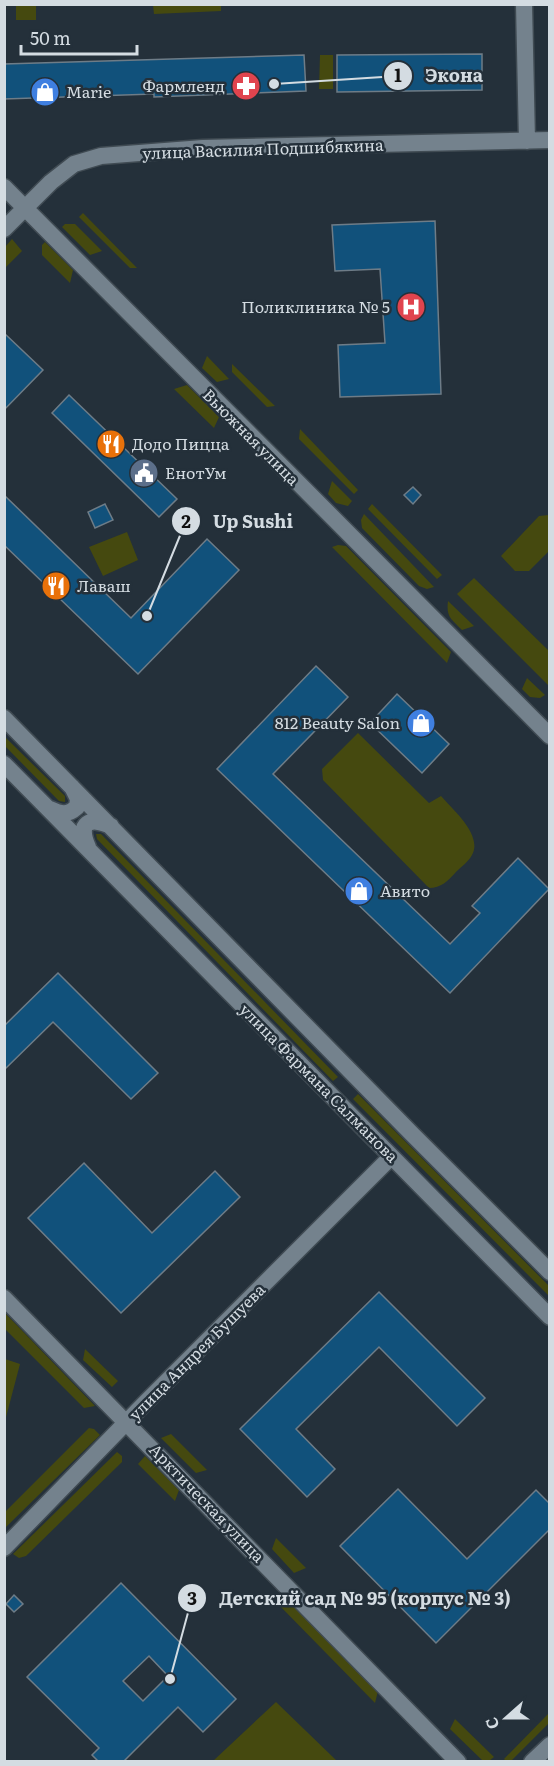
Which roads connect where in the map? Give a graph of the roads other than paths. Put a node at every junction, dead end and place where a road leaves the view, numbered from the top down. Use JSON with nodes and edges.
{"nodes":[{"id":1,"x":524,"y":4,"type":"edge"},
{"id":2,"x":549,"y":140,"type":"edge"},
{"id":3,"x":527,"y":141,"type":"junction"},
{"id":4,"x":4,"y":187,"type":"edge"},
{"id":5,"x":25,"y":208,"type":"junction"},
{"id":6,"x":4,"y":229,"type":"edge"},
{"id":7,"x":4,"y":718,"type":"edge"},
{"id":8,"x":549,"y":736,"type":"edge"},
{"id":9,"x":4,"y":764,"type":"edge"},
{"id":10,"x":72,"y":786,"type":"junction"},
{"id":11,"x":49,"y":809,"type":"junction"},
{"id":12,"x":112,"y":827,"type":"junction"},
{"id":13,"x":88,"y":848,"type":"junction"},
{"id":14,"x":391,"y":1157,"type":"junction"},
{"id":15,"x":549,"y":1272,"type":"edge"},
{"id":16,"x":4,"y":1298,"type":"edge"},
{"id":17,"x":549,"y":1317,"type":"edge"},
{"id":18,"x":127,"y":1422,"type":"junction"},
{"id":19,"x":4,"y":1548,"type":"edge"},
{"id":20,"x":549,"y":1745,"type":"edge"},
{"id":21,"x":458,"y":1761,"type":"edge"},
{"id":22,"x":532,"y":1761,"type":"edge"}],
"edges":[{"from":1,"to":3,"type":"street"},
{"from":2,"to":3,"type":"street","name":"улица Василия Подшибякина"},
{"from":3,"to":5,"type":"street","name":"улица Василия Подшибякина"},
{"from":4,"to":5,"type":"street","name":"Вьюжная улица"},
{"from":5,"to":6,"type":"street","name":"улица Василия Подшибякина"},
{"from":5,"to":8,"type":"street","name":"Вьюжная улица"},
{"from":7,"to":10,"type":"street","name":"улица Фармана Салманова"},
{"from":9,"to":11,"type":"street","name":"улица Фармана Салманова"},
{"from":10,"to":11,"type":"street"},
{"from":10,"to":12,"type":"street","name":"улица Фармана Салманова"},
{"from":11,"to":13,"type":"street","name":"улица Фармана Салманова"},
{"from":12,"to":13,"type":"street"},
{"from":12,"to":15,"type":"street","name":"улица Фармана Салманова"},
{"from":13,"to":14,"type":"street","name":"улица Фармана Салманова"},
{"from":14,"to":17,"type":"street","name":"улица Фармана Салманова"},
{"from":14,"to":18,"type":"street","name":"улица Андрея Бушуева"},
{"from":16,"to":18,"type":"street","name":"Арктическая улица"},
{"from":18,"to":19,"type":"street","name":"улица Андрея Бушуева"},
{"from":18,"to":21,"type":"street","name":"Арктическая улица"},
{"from":20,"to":22,"type":"street"}]}
